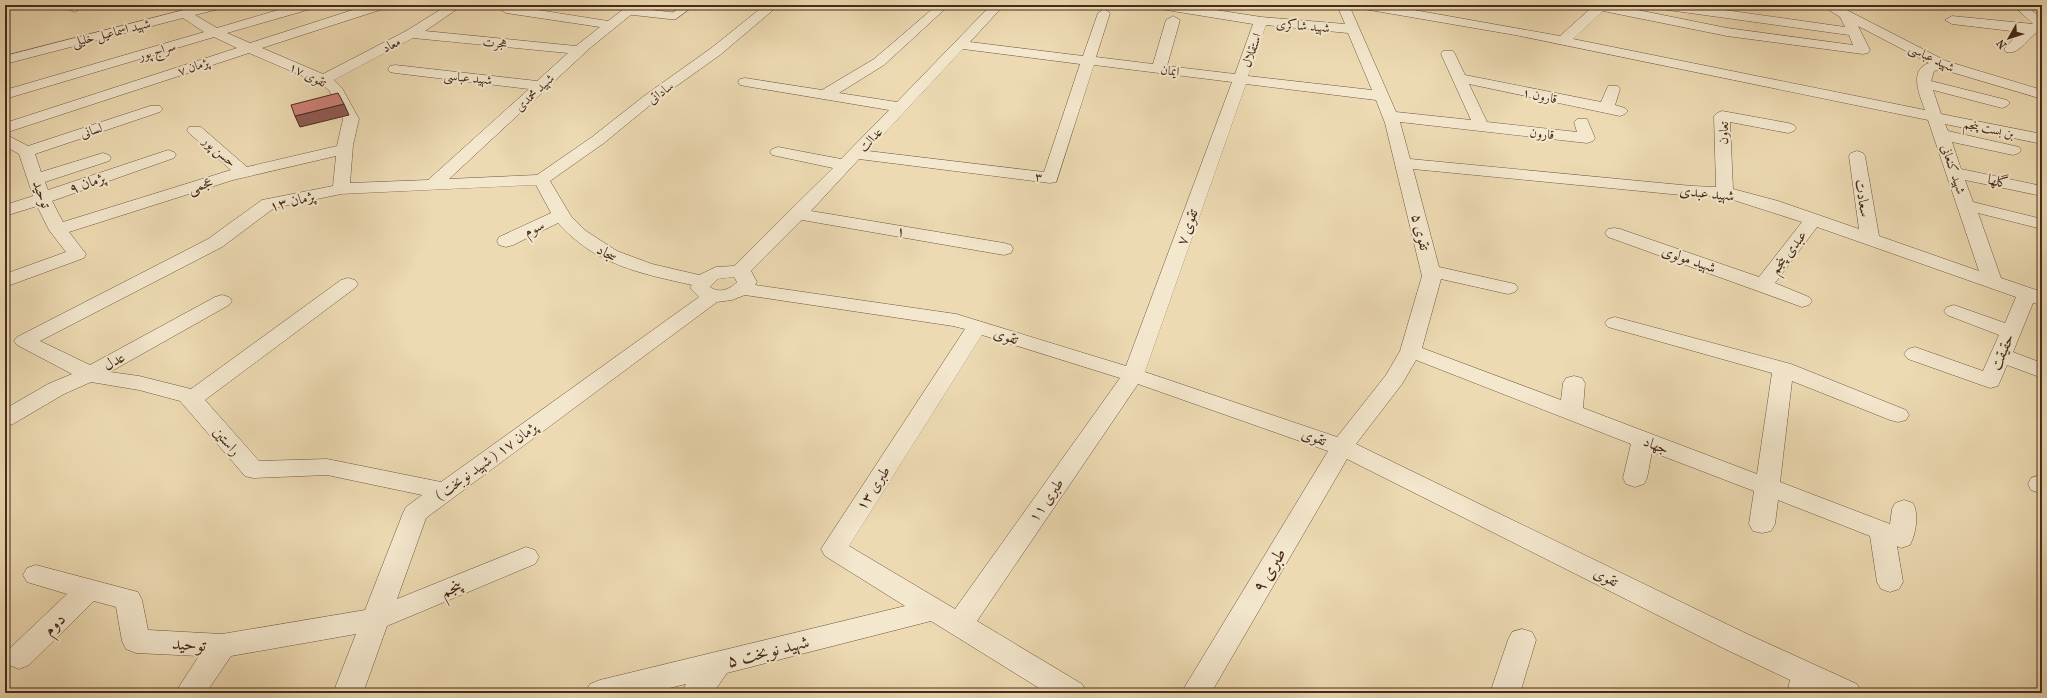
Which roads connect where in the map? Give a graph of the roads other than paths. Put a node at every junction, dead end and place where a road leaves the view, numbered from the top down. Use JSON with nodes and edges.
{"nodes":[{"id":1,"x":218,"y":5,"type":"edge"},
{"id":2,"x":309,"y":5,"type":"edge"},
{"id":3,"x":381,"y":5,"type":"edge"},
{"id":4,"x":457,"y":5,"type":"edge"},
{"id":5,"x":689,"y":5,"type":"edge"},
{"id":6,"x":773,"y":5,"type":"edge"},
{"id":7,"x":998,"y":5,"type":"edge"},
{"id":8,"x":1160,"y":5,"type":"edge"},
{"id":9,"x":1343,"y":5,"type":"edge"},
{"id":10,"x":1364,"y":5,"type":"edge"},
{"id":11,"x":1599,"y":5,"type":"edge"},
{"id":12,"x":1662,"y":5,"type":"edge"},
{"id":13,"x":1827,"y":5,"type":"edge"},
{"id":14,"x":2020,"y":6,"type":"edge"},
{"id":15,"x":633,"y":8,"type":"edge"},
{"id":16,"x":940,"y":8,"type":"dead end"},
{"id":17,"x":506,"y":9,"type":"dead end"},
{"id":18,"x":1211,"y":9,"type":"edge"},
{"id":19,"x":1416,"y":9,"type":"edge"},
{"id":20,"x":2042,"y":10,"type":"edge"},
{"id":21,"x":1104,"y":13,"type":"dead end"},
{"id":22,"x":185,"y":14,"type":"junction"},
{"id":23,"x":1845,"y":14,"type":"junction"},
{"id":24,"x":1510,"y":19,"type":"dead end"},
{"id":25,"x":1173,"y":20,"type":"dead end"},
{"id":26,"x":1952,"y":20,"type":"dead end"},
{"id":27,"x":1261,"y":21,"type":"junction"},
{"id":28,"x":611,"y":25,"type":"junction"},
{"id":29,"x":2038,"y":27,"type":"edge"},
{"id":30,"x":1499,"y":28,"type":"junction"},
{"id":31,"x":1352,"y":29,"type":"junction"},
{"id":32,"x":1854,"y":32,"type":"junction"},
{"id":33,"x":215,"y":33,"type":"junction"},
{"id":34,"x":411,"y":34,"type":"junction"},
{"id":35,"x":1562,"y":41,"type":"junction"},
{"id":36,"x":960,"y":45,"type":"junction"},
{"id":37,"x":251,"y":48,"type":"junction"},
{"id":38,"x":2011,"y":49,"type":"dead end"},
{"id":39,"x":579,"y":50,"type":"junction"},
{"id":40,"x":1448,"y":54,"type":"dead end"},
{"id":41,"x":1089,"y":59,"type":"junction"},
{"id":42,"x":5,"y":60,"type":"edge"},
{"id":43,"x":1941,"y":64,"type":"junction"},
{"id":44,"x":1159,"y":68,"type":"junction"},
{"id":45,"x":395,"y":69,"type":"dead end"},
{"id":46,"x":1459,"y":78,"type":"junction"},
{"id":47,"x":1240,"y":79,"type":"junction"},
{"id":48,"x":324,"y":80,"type":"junction"},
{"id":49,"x":744,"y":82,"type":"dead end"},
{"id":50,"x":1923,"y":83,"type":"junction"},
{"id":51,"x":540,"y":86,"type":"junction"},
{"id":52,"x":1613,"y":89,"type":"dead end"},
{"id":53,"x":5,"y":95,"type":"edge"},
{"id":54,"x":824,"y":95,"type":"junction"},
{"id":55,"x":2042,"y":95,"type":"edge"},
{"id":56,"x":1381,"y":96,"type":"junction"},
{"id":57,"x":2002,"y":103,"type":"dead end"},
{"id":58,"x":901,"y":107,"type":"junction"},
{"id":59,"x":155,"y":109,"type":"dead end"},
{"id":60,"x":1389,"y":116,"type":"junction"},
{"id":61,"x":1936,"y":116,"type":"junction"},
{"id":62,"x":1582,"y":122,"type":"dead end"},
{"id":63,"x":1481,"y":126,"type":"junction"},
{"id":64,"x":5,"y":128,"type":"edge"},
{"id":65,"x":1788,"y":128,"type":"dead end"},
{"id":66,"x":195,"y":130,"type":"dead end"},
{"id":67,"x":1942,"y":135,"type":"junction"},
{"id":68,"x":5,"y":139,"type":"edge"},
{"id":69,"x":2042,"y":139,"type":"edge"},
{"id":70,"x":345,"y":149,"type":"junction"},
{"id":71,"x":25,"y":150,"type":"junction"},
{"id":72,"x":2013,"y":150,"type":"dead end"},
{"id":73,"x":778,"y":152,"type":"dead end"},
{"id":74,"x":5,"y":154,"type":"edge"},
{"id":75,"x":168,"y":155,"type":"dead end"},
{"id":76,"x":1856,"y":156,"type":"dead end"},
{"id":77,"x":103,"y":158,"type":"dead end"},
{"id":78,"x":850,"y":160,"type":"junction"},
{"id":79,"x":1404,"y":163,"type":"junction"},
{"id":80,"x":1954,"y":172,"type":"junction"},
{"id":81,"x":244,"y":173,"type":"junction"},
{"id":82,"x":36,"y":179,"type":"junction"},
{"id":83,"x":543,"y":179,"type":"junction"},
{"id":84,"x":434,"y":184,"type":"junction"},
{"id":85,"x":341,"y":189,"type":"junction"},
{"id":86,"x":2042,"y":191,"type":"edge"},
{"id":87,"x":1725,"y":192,"type":"junction"},
{"id":88,"x":42,"y":198,"type":"junction"},
{"id":89,"x":1966,"y":205,"type":"junction"},
{"id":90,"x":5,"y":211,"type":"edge"},
{"id":91,"x":798,"y":214,"type":"junction"},
{"id":92,"x":562,"y":215,"type":"junction"},
{"id":93,"x":1813,"y":220,"type":"junction"},
{"id":94,"x":2042,"y":224,"type":"edge"},
{"id":95,"x":58,"y":230,"type":"junction"},
{"id":96,"x":1614,"y":233,"type":"dead end"},
{"id":97,"x":1870,"y":240,"type":"junction"},
{"id":98,"x":506,"y":241,"type":"dead end"},
{"id":99,"x":1004,"y":249,"type":"dead end"},
{"id":100,"x":1431,"y":271,"type":"junction"},
{"id":101,"x":741,"y":280,"type":"junction"},
{"id":102,"x":5,"y":281,"type":"edge"},
{"id":103,"x":1993,"y":282,"type":"junction"},
{"id":104,"x":348,"y":284,"type":"dead end"},
{"id":105,"x":1763,"y":285,"type":"junction"},
{"id":106,"x":1508,"y":288,"type":"dead end"},
{"id":107,"x":707,"y":289,"type":"junction"},
{"id":108,"x":2034,"y":297,"type":"edge"},
{"id":109,"x":1802,"y":300,"type":"dead end"},
{"id":110,"x":222,"y":302,"type":"dead end"},
{"id":111,"x":1954,"y":312,"type":"dead end"},
{"id":112,"x":1615,"y":323,"type":"dead end"},
{"id":113,"x":977,"y":327,"type":"junction"},
{"id":114,"x":2011,"y":332,"type":"junction"},
{"id":115,"x":24,"y":341,"type":"joint"},
{"id":116,"x":1411,"y":351,"type":"junction"},
{"id":117,"x":1915,"y":354,"type":"dead end"},
{"id":118,"x":2000,"y":355,"type":"junction"},
{"id":119,"x":1783,"y":369,"type":"junction"},
{"id":120,"x":2042,"y":370,"type":"edge"},
{"id":121,"x":90,"y":374,"type":"junction"},
{"id":122,"x":1133,"y":376,"type":"junction"},
{"id":123,"x":1574,"y":383,"type":"dead end"},
{"id":124,"x":191,"y":400,"type":"junction"},
{"id":125,"x":1570,"y":412,"type":"junction"},
{"id":126,"x":1898,"y":415,"type":"dead end"},
{"id":127,"x":5,"y":419,"type":"edge"},
{"id":128,"x":1644,"y":440,"type":"junction"},
{"id":129,"x":1342,"y":447,"type":"junction"},
{"id":130,"x":1634,"y":478,"type":"dead end"},
{"id":131,"x":1767,"y":487,"type":"junction"},
{"id":132,"x":445,"y":491,"type":"junction"},
{"id":133,"x":1904,"y":509,"type":"dead end"},
{"id":134,"x":1762,"y":524,"type":"dead end"},
{"id":135,"x":1892,"y":535,"type":"junction"},
{"id":136,"x":526,"y":557,"type":"dead end"},
{"id":137,"x":36,"y":576,"type":"dead end"},
{"id":138,"x":1890,"y":582,"type":"dead end"},
{"id":139,"x":90,"y":590,"type":"junction"},
{"id":140,"x":936,"y":610,"type":"junction"},
{"id":141,"x":376,"y":619,"type":"junction"},
{"id":142,"x":960,"y":624,"type":"junction"},
{"id":143,"x":1522,"y":640,"type":"dead end"},
{"id":144,"x":222,"y":646,"type":"junction"},
{"id":145,"x":19,"y":657,"type":"dead end"},
{"id":146,"x":717,"y":664,"type":"junction"},
{"id":147,"x":1803,"y":683,"type":"edge"},
{"id":148,"x":190,"y":693,"type":"edge"},
{"id":149,"x":348,"y":693,"type":"edge"},
{"id":150,"x":600,"y":693,"type":"edge"},
{"id":151,"x":696,"y":693,"type":"edge"},
{"id":152,"x":1072,"y":693,"type":"edge"},
{"id":153,"x":1196,"y":693,"type":"edge"},
{"id":154,"x":1505,"y":693,"type":"edge"},
{"id":155,"x":1846,"y":693,"type":"edge"}],
"edges":[{"from":1,"to":22,"type":"street","name":"شهید اسماعیل خلیلی"},
{"from":2,"to":33,"type":"street","name":"سراج پور"},
{"from":3,"to":37,"type":"street","name":"پژمان ۷"},
{"from":4,"to":34,"type":"street","name":"معاد"},
{"from":5,"to":15,"type":"lane"},
{"from":6,"to":83,"type":"street","name":"ساداتی"},
{"from":7,"to":36,"type":"street","name":"عدالت"},
{"from":8,"to":18,"type":"street","name":"شهید شاکری"},
{"from":9,"to":31,"type":"street","name":"تقوی ۵"},
{"from":10,"to":19,"type":"street","name":"بن بست پنجم"},
{"from":11,"to":32,"type":"street"},
{"from":11,"to":35,"type":"street"},
{"from":12,"to":32,"type":"street"},
{"from":13,"to":23,"type":"street","name":"شهید عباسی"},
{"from":14,"to":20,"type":"street"},
{"from":14,"to":29,"type":"street"},
{"from":15,"to":28,"type":"street","name":"شهید محمدی"},
{"from":16,"to":54,"type":"street"},
{"from":17,"to":28,"type":"street"},
{"from":18,"to":27,"type":"street","name":"شهید شاکری"},
{"from":19,"to":30,"type":"street","name":"بن بست پنجم"},
{"from":21,"to":41,"type":"street","name":"۳"},
{"from":22,"to":33,"type":"street","name":"تقوی ۱۷"},
{"from":22,"to":42,"type":"street","name":"شهید اسماعیل خلیلی"},
{"from":23,"to":32,"type":"street"},
{"from":23,"to":43,"type":"street","name":"شهید عباسی"},
{"from":24,"to":30,"type":"street"},
{"from":25,"to":44,"type":"street"},
{"from":26,"to":29,"type":"street"},
{"from":27,"to":31,"type":"street","name":"شهید شاکری"},
{"from":27,"to":47,"type":"street","name":"استقلال"},
{"from":28,"to":39,"type":"street","name":"شهید محمدی"},
{"from":29,"to":38,"type":"street"},
{"from":30,"to":35,"type":"street","name":"بن بست پنجم"},
{"from":31,"to":56,"type":"street","name":"تقوی ۵"},
{"from":33,"to":37,"type":"street","name":"تقوی ۱۷"},
{"from":33,"to":53,"type":"street","name":"سراج پور"},
{"from":34,"to":39,"type":"street","name":"هجرت"},
{"from":34,"to":48,"type":"street","name":"معاد"},
{"from":35,"to":61,"type":"street","name":"بن بست پنجم"},
{"from":36,"to":41,"type":"street","name":"ایمان"},
{"from":36,"to":58,"type":"street","name":"عدالت"},
{"from":37,"to":48,"type":"street","name":"تقوی ۱۷"},
{"from":37,"to":64,"type":"street","name":"پژمان ۷"},
{"from":39,"to":51,"type":"street","name":"شهید محمدی"},
{"from":40,"to":46,"type":"street"},
{"from":41,"to":44,"type":"street","name":"ایمان"},
{"from":41,"to":78,"type":"street","name":"۳"},
{"from":43,"to":50,"type":"street"},
{"from":43,"to":55,"type":"street","name":"شهید عباسی"},
{"from":44,"to":47,"type":"street","name":"ایمان"},
{"from":45,"to":51,"type":"street","name":"شهید عباسی"},
{"from":46,"to":52,"type":"street","name":"قارون ۱"},
{"from":46,"to":63,"type":"street"},
{"from":47,"to":56,"type":"street","name":"ایمان"},
{"from":47,"to":122,"type":"street","name":"تقوی ۷"},
{"from":48,"to":70,"type":"street","name":"تقوی ۱۷"},
{"from":49,"to":54,"type":"street"},
{"from":50,"to":57,"type":"street"},
{"from":50,"to":61,"type":"street","name":"شهید کنعانی"},
{"from":51,"to":84,"type":"street","name":"شهید محمدی"},
{"from":54,"to":58,"type":"street"},
{"from":56,"to":60,"type":"street","name":"تقوی ۵"},
{"from":58,"to":78,"type":"street","name":"عدالت"},
{"from":59,"to":71,"type":"street","name":"لسانی"},
{"from":60,"to":63,"type":"street","name":"قارون"},
{"from":60,"to":79,"type":"street","name":"تقوی ۵"},
{"from":61,"to":67,"type":"street","name":"شهید کنعانی"},
{"from":61,"to":69,"type":"street","name":"بن بست پنجم"},
{"from":62,"to":63,"type":"street","name":"قارون"},
{"from":65,"to":87,"type":"street","name":"تعاون"},
{"from":66,"to":81,"type":"street","name":"حسن پور"},
{"from":67,"to":72,"type":"street"},
{"from":67,"to":80,"type":"street","name":"شهید کنعانی"},
{"from":68,"to":71,"type":"street"},
{"from":70,"to":81,"type":"street","name":"عجمی"},
{"from":70,"to":85,"type":"street","name":"تقوی ۱۷"},
{"from":71,"to":74,"type":"street","name":"لسانی"},
{"from":71,"to":82,"type":"street","name":"توحید"},
{"from":73,"to":78,"type":"street"},
{"from":75,"to":88,"type":"street","name":"پژمان ۹"},
{"from":76,"to":97,"type":"street","name":"سعادت"},
{"from":77,"to":82,"type":"street"},
{"from":78,"to":91,"type":"street","name":"عدالت"},
{"from":79,"to":87,"type":"street","name":"شهید عبدی"},
{"from":79,"to":100,"type":"street","name":"تقوی ۵"},
{"from":80,"to":86,"type":"street","name":"گلها"},
{"from":80,"to":89,"type":"street","name":"شهید کنعانی"},
{"from":81,"to":95,"type":"street","name":"عجمی"},
{"from":82,"to":88,"type":"street","name":"توحید"},
{"from":83,"to":84,"type":"street","name":"پژمان ۱۳"},
{"from":83,"to":92,"type":"street","name":"سجاد"},
{"from":84,"to":85,"type":"street","name":"پژمان ۱۳"},
{"from":85,"to":115,"type":"street","name":"پژمان ۱۳"},
{"from":87,"to":93,"type":"street","name":"شهید عبدی"},
{"from":88,"to":90,"type":"street","name":"پژمان ۹"},
{"from":88,"to":95,"type":"street","name":"توحید"},
{"from":89,"to":94,"type":"street"},
{"from":89,"to":103,"type":"street","name":"شهید کنعانی"},
{"from":91,"to":99,"type":"street","name":"۱"},
{"from":91,"to":101,"type":"street","name":"عدالت"},
{"from":92,"to":98,"type":"street","name":"سوم"},
{"from":92,"to":107,"type":"street","name":"سجاد"},
{"from":93,"to":97,"type":"street","name":"شهید عبدی"},
{"from":93,"to":105,"type":"street","name":"عبدی پنجم"},
{"from":95,"to":102,"type":"street","name":"توحید"},
{"from":96,"to":105,"type":"street","name":"شهید مولوی"},
{"from":97,"to":103,"type":"street","name":"شهید عبدی"},
{"from":100,"to":106,"type":"street"},
{"from":100,"to":116,"type":"street","name":"تقوی ۵"},
{"from":101,"to":107,"type":"street","name":"سجاد"},
{"from":101,"to":113,"type":"street","name":"تقوی"},
{"from":103,"to":108,"type":"street","name":"شهید عبدی"},
{"from":104,"to":124,"type":"street"},
{"from":105,"to":109,"type":"street","name":"شهید مولوی"},
{"from":107,"to":132,"type":"street","name":"پژمان ۱۷ ( شهید نوبخت )"},
{"from":108,"to":114,"type":"street","name":"حقیقت"},
{"from":110,"to":121,"type":"street","name":"عدل"},
{"from":111,"to":114,"type":"street"},
{"from":112,"to":119,"type":"street"},
{"from":113,"to":122,"type":"street","name":"تقوی"},
{"from":113,"to":140,"type":"street","name":"طبری ۱۳"},
{"from":114,"to":118,"type":"street","name":"حقیقت"},
{"from":115,"to":121,"type":"street","name":"راستین"},
{"from":116,"to":125,"type":"street","name":"جهاد"},
{"from":116,"to":129,"type":"street","name":"تقوی ۵"},
{"from":117,"to":118,"type":"street","name":"حقیقت"},
{"from":118,"to":120,"type":"street"},
{"from":119,"to":126,"type":"street"},
{"from":119,"to":131,"type":"street"},
{"from":121,"to":124,"type":"street","name":"راستین"},
{"from":121,"to":127,"type":"street","name":"عدل"},
{"from":122,"to":129,"type":"street","name":"تقوی"},
{"from":122,"to":142,"type":"street","name":"طبری ۱۱"},
{"from":123,"to":125,"type":"street"},
{"from":124,"to":132,"type":"street","name":"راستین"},
{"from":125,"to":128,"type":"street","name":"جهاد"},
{"from":128,"to":130,"type":"street"},
{"from":128,"to":131,"type":"street","name":"جهاد"},
{"from":129,"to":147,"type":"street","name":"تقوی"},
{"from":129,"to":153,"type":"street","name":"طبری ۹"},
{"from":131,"to":134,"type":"street"},
{"from":131,"to":135,"type":"street","name":"جهاد"},
{"from":132,"to":141,"type":"street","name":"پژمان ۱۷ ( شهید نوبخت )"},
{"from":133,"to":135,"type":"street"},
{"from":135,"to":138,"type":"street"},
{"from":136,"to":141,"type":"street","name":"پنجم"},
{"from":137,"to":139,"type":"street","name":"توحید"},
{"from":139,"to":144,"type":"street","name":"توحید"},
{"from":139,"to":145,"type":"street","name":"دوم"},
{"from":140,"to":142,"type":"street"},
{"from":140,"to":146,"type":"street","name":"شهید نوبخت ۵"},
{"from":141,"to":144,"type":"street","name":"توحید"},
{"from":141,"to":149,"type":"street","name":"پژمان ۱۷ ( شهید نوبخت )"},
{"from":142,"to":152,"type":"street"},
{"from":143,"to":154,"type":"street"},
{"from":144,"to":148,"type":"street"},
{"from":146,"to":150,"type":"street","name":"شهید نوبخت ۵"},
{"from":146,"to":151,"type":"street"},
{"from":147,"to":155,"type":"street","name":"تقوی"}]}
